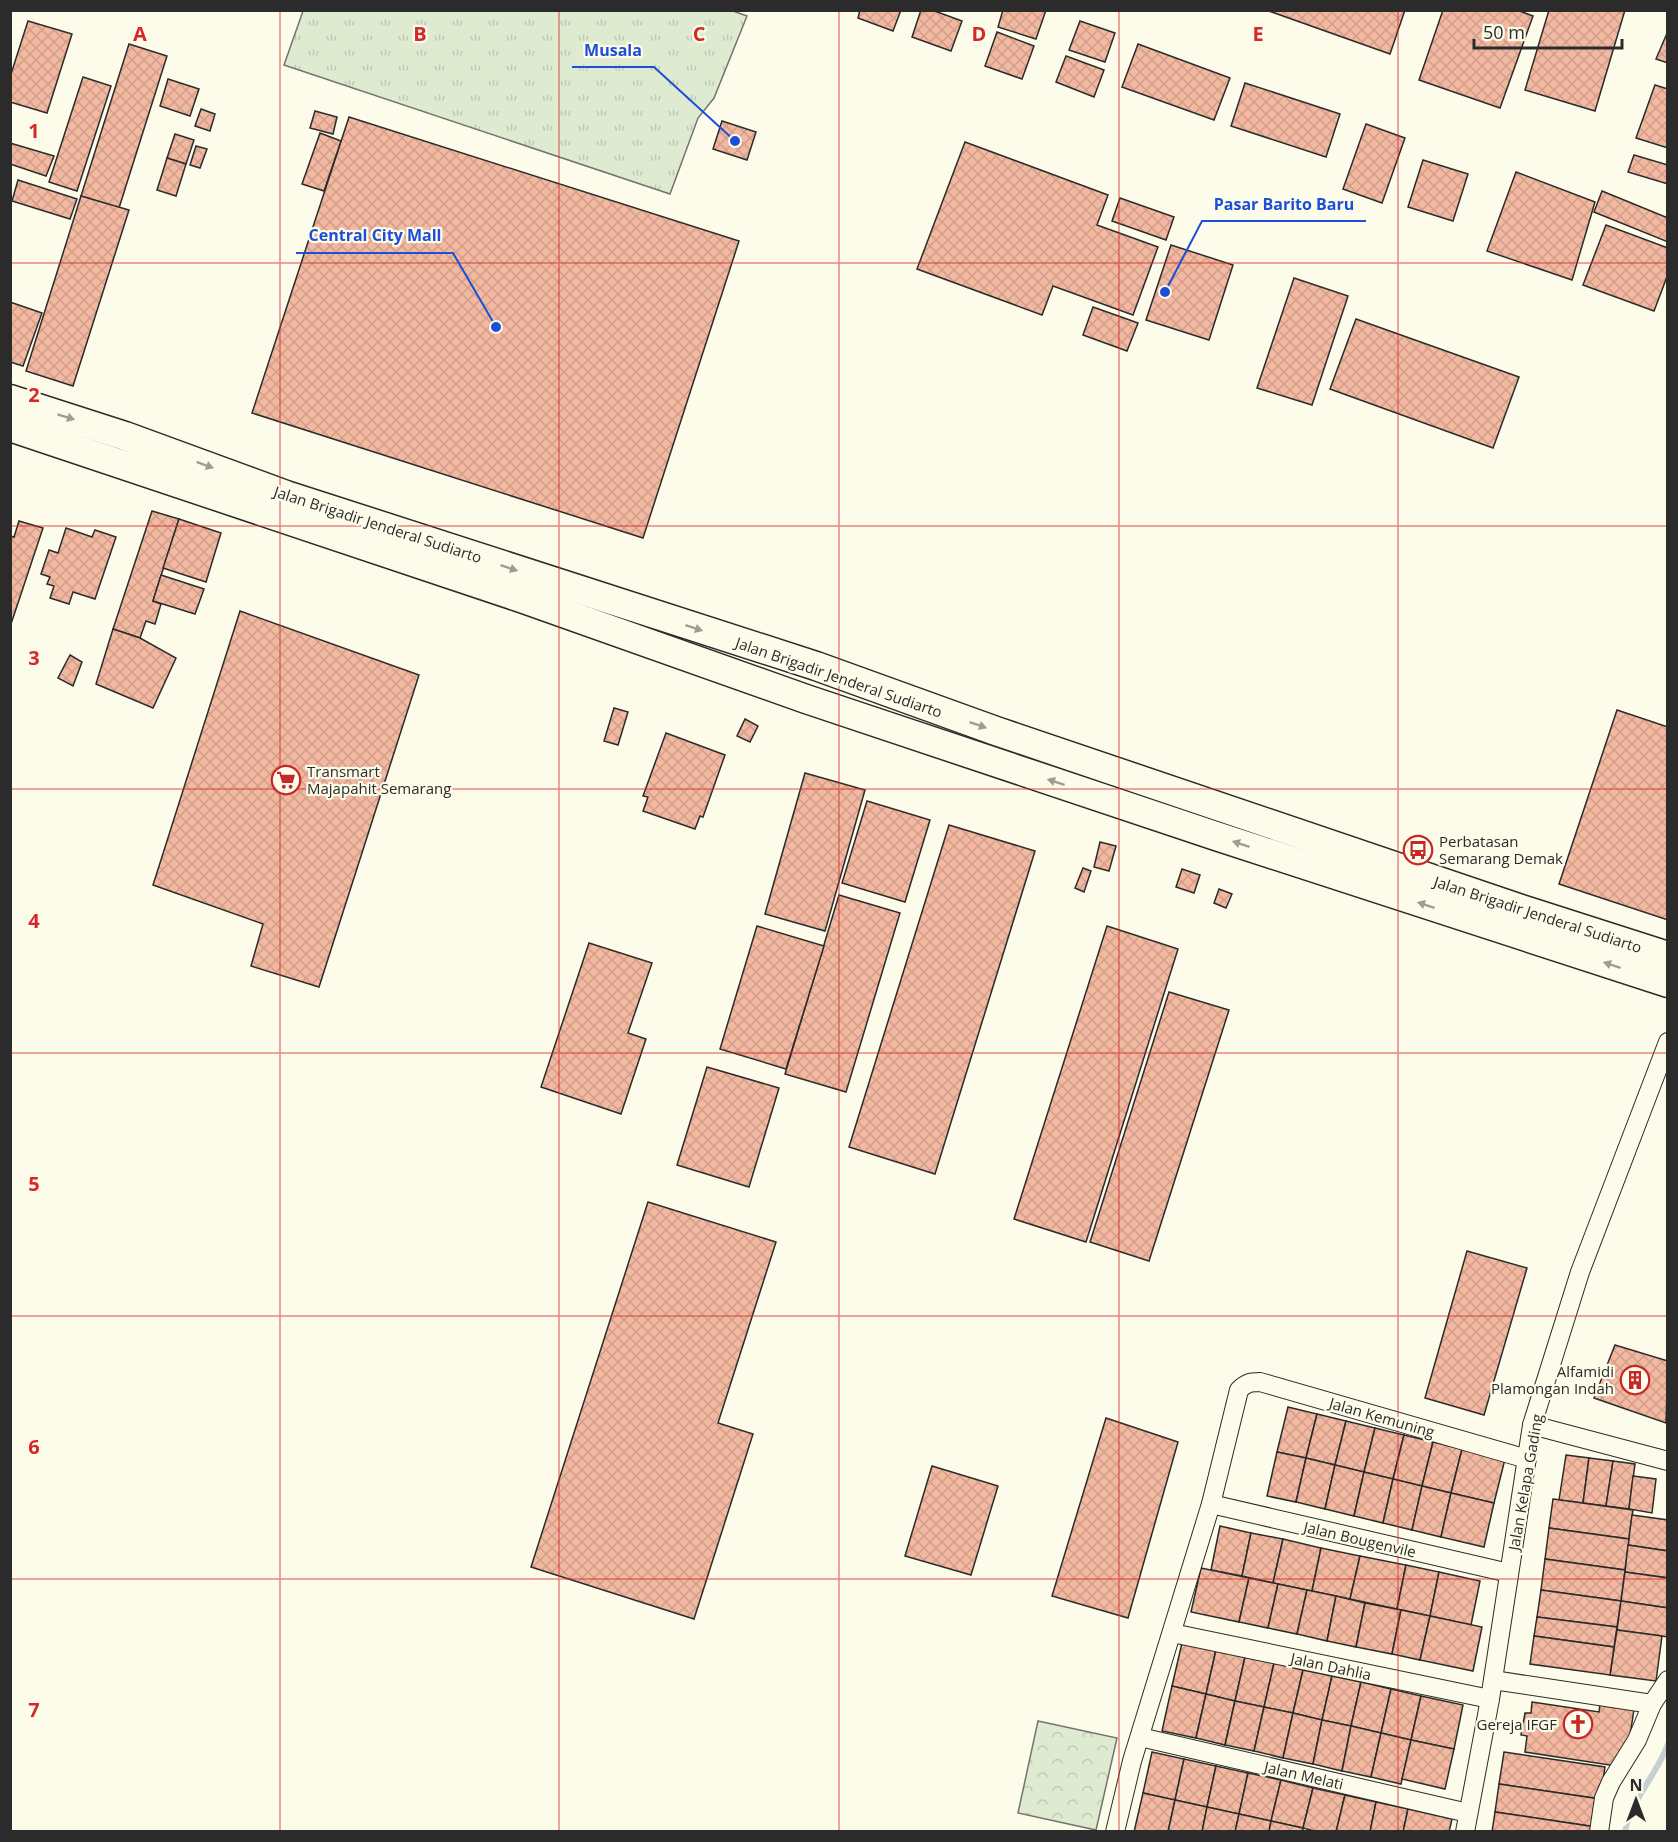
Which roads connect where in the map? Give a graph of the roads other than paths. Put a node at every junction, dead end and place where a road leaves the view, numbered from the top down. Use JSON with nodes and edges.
{"nodes":[{"id":1,"x":10,"y":399,"type":"edge"},
{"id":2,"x":10,"y":427,"type":"edge"},
{"id":3,"x":1668,"y":956,"type":"edge"},
{"id":4,"x":1668,"y":983,"type":"edge"},
{"id":5,"x":1668,"y":1042,"type":"edge"},
{"id":6,"x":1532,"y":1425,"type":"junction"},
{"id":7,"x":1527,"y":1459,"type":"junction"},
{"id":8,"x":1668,"y":1461,"type":"edge"},
{"id":9,"x":1211,"y":1504,"type":"junction"},
{"id":10,"x":1509,"y":1573,"type":"junction"},
{"id":11,"x":1172,"y":1633,"type":"junction"},
{"id":12,"x":1493,"y":1680,"type":"junction"},
{"id":13,"x":1668,"y":1680,"type":"edge"},
{"id":14,"x":1490,"y":1699,"type":"junction"},
{"id":15,"x":1652,"y":1704,"type":"junction"},
{"id":16,"x":1140,"y":1737,"type":"junction"},
{"id":17,"x":1468,"y":1813,"type":"junction"},
{"id":18,"x":1115,"y":1832,"type":"edge"},
{"id":19,"x":1465,"y":1832,"type":"edge"},
{"id":20,"x":1599,"y":1832,"type":"edge"}],
"edges":[{"from":1,"to":3,"type":"main road","name":"Jalan Brigadir Jenderal Sudiarto","one_way":true},
{"from":4,"to":2,"type":"main road","name":"Jalan Brigadir Jenderal Sudiarto","one_way":true},
{"from":5,"to":6,"type":"street","name":"Jalan Kelapa Gading"},
{"from":6,"to":7,"type":"street","name":"Jalan Kelapa Gading"},
{"from":6,"to":8,"type":"street"},
{"from":7,"to":9,"type":"street","name":"Jalan Kemuning"},
{"from":7,"to":10,"type":"street","name":"Jalan Kelapa Gading"},
{"from":9,"to":10,"type":"street","name":"Jalan Bougenvile"},
{"from":9,"to":11,"type":"street"},
{"from":10,"to":12,"type":"street","name":"Jalan Kelapa Gading"},
{"from":11,"to":14,"type":"street","name":"Jalan Dahlia"},
{"from":11,"to":16,"type":"street"},
{"from":12,"to":14,"type":"street","name":"Jalan Kelapa Gading"},
{"from":12,"to":15,"type":"street"},
{"from":13,"to":15,"type":"street"},
{"from":14,"to":17,"type":"street","name":"Jalan Kelapa Gading"},
{"from":15,"to":20,"type":"street"},
{"from":16,"to":17,"type":"street","name":"Jalan Melati"},
{"from":16,"to":18,"type":"street"},
{"from":17,"to":19,"type":"street","name":"Jalan Kelapa Gading"}]}
